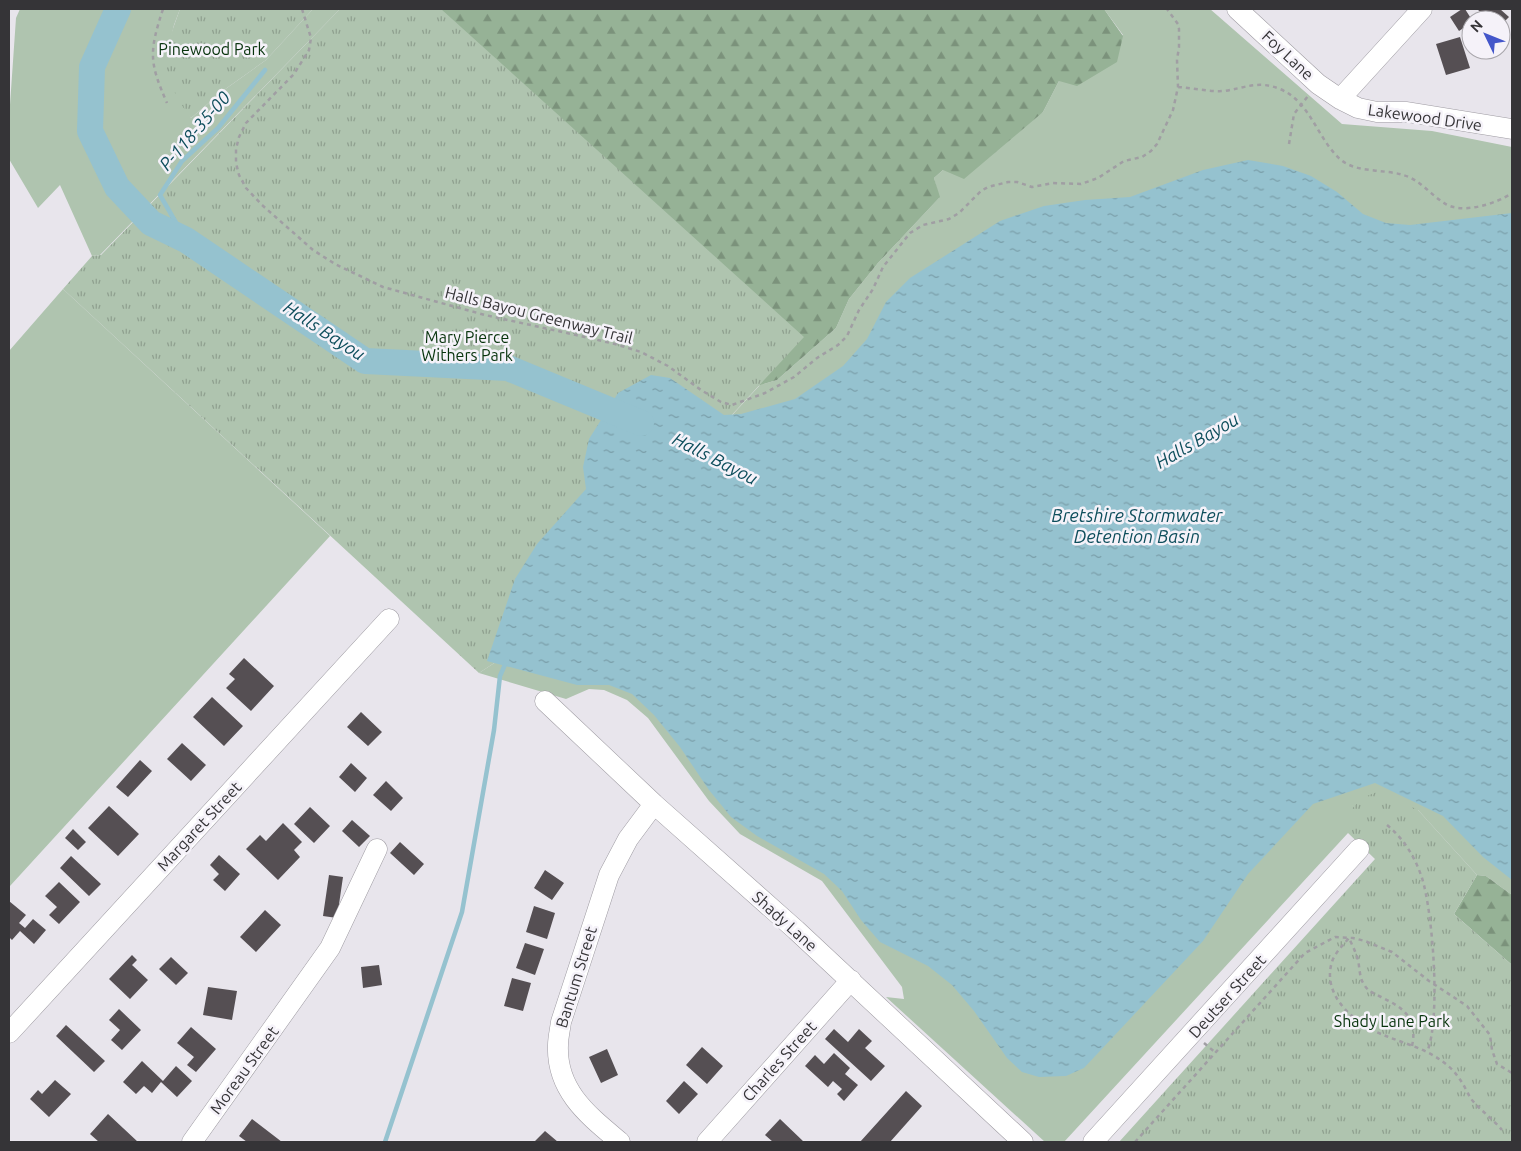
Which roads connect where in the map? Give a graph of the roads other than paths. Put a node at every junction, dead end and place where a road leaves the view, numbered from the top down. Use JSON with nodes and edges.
{"nodes":[{"id":1,"x":1237,"y":9,"type":"edge"},
{"id":2,"x":1422,"y":9,"type":"edge"},
{"id":3,"x":1340,"y":99,"type":"junction"},
{"id":4,"x":1512,"y":129,"type":"edge"},
{"id":5,"x":389,"y":619,"type":"dead end"},
{"id":6,"x":545,"y":701,"type":"dead end"},
{"id":7,"x":654,"y":804,"type":"junction"},
{"id":8,"x":377,"y":849,"type":"dead end"},
{"id":9,"x":1359,"y":849,"type":"dead end"},
{"id":10,"x":851,"y":980,"type":"junction"},
{"id":11,"x":9,"y":1034,"type":"edge"},
{"id":12,"x":192,"y":1142,"type":"edge"},
{"id":13,"x":620,"y":1142,"type":"edge"},
{"id":14,"x":707,"y":1142,"type":"edge"},
{"id":15,"x":1023,"y":1142,"type":"edge"},
{"id":16,"x":1093,"y":1142,"type":"edge"}],
"edges":[{"from":1,"to":3,"type":"street","name":"Foy Lane"},
{"from":2,"to":3,"type":"street"},
{"from":3,"to":4,"type":"street","name":"Lakewood Drive"},
{"from":5,"to":11,"type":"street","name":"Margaret Street"},
{"from":6,"to":7,"type":"street","name":"Shady Lane"},
{"from":7,"to":10,"type":"street","name":"Shady Lane"},
{"from":7,"to":13,"type":"street","name":"Bantum Street"},
{"from":8,"to":12,"type":"street","name":"Moreau Street"},
{"from":9,"to":16,"type":"street","name":"Deutser Street"},
{"from":10,"to":14,"type":"street","name":"Charles Street"},
{"from":10,"to":15,"type":"street","name":"Shady Lane"}]}
